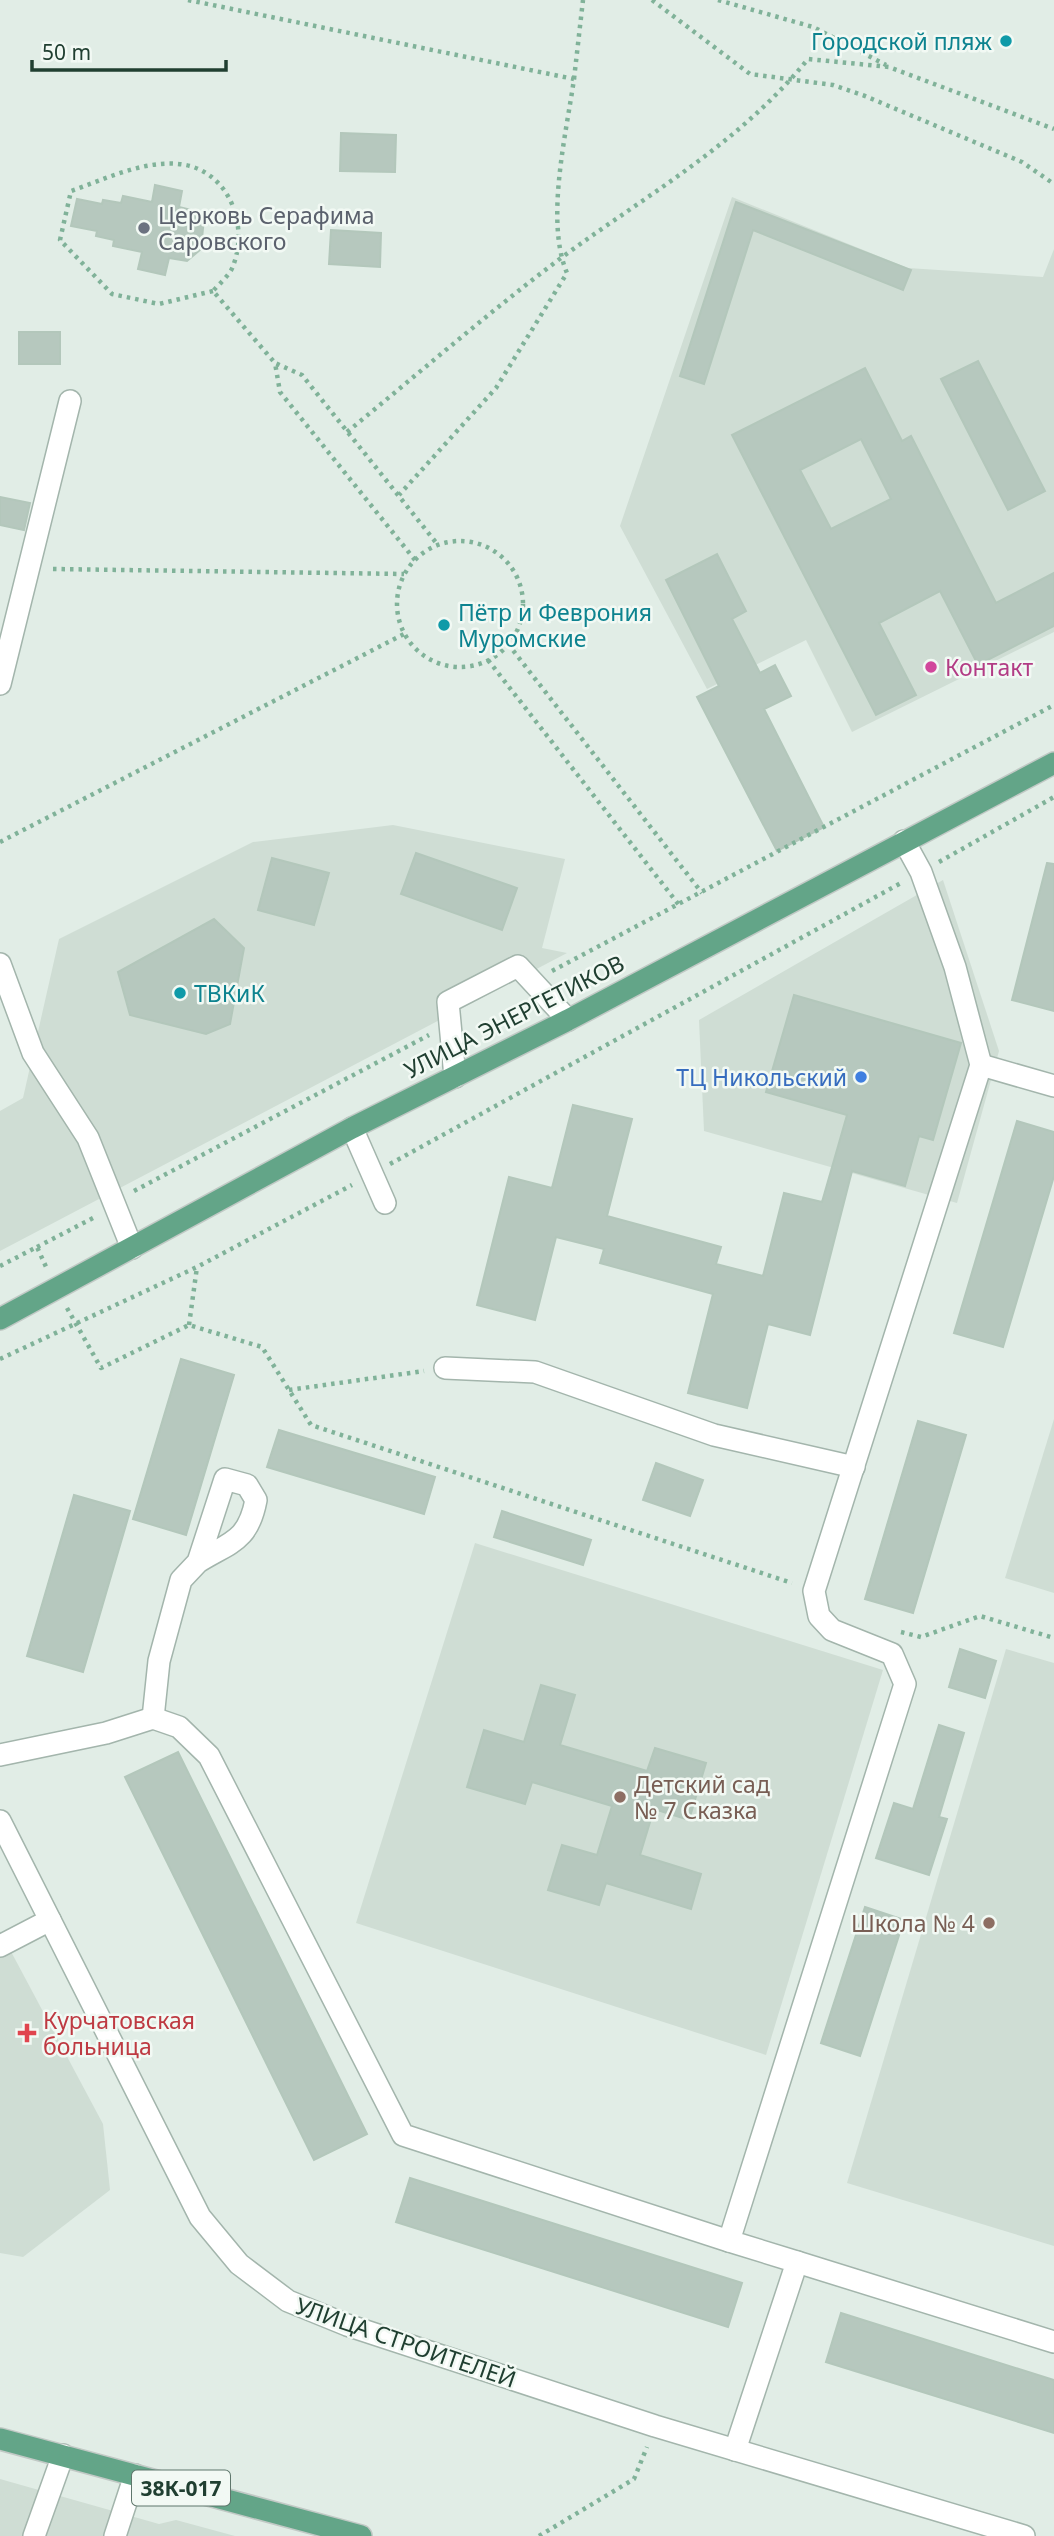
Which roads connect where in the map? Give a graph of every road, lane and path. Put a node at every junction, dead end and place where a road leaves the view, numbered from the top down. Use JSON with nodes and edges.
{"nodes":[{"id":1,"x":188,"y":0,"type":"edge"},
{"id":2,"x":583,"y":0,"type":"edge"},
{"id":3,"x":652,"y":0,"type":"edge"},
{"id":4,"x":718,"y":0,"type":"edge"},
{"id":5,"x":889,"y":67,"type":"junction"},
{"id":6,"x":574,"y":79,"type":"junction"},
{"id":7,"x":791,"y":81,"type":"junction"},
{"id":8,"x":1054,"y":129,"type":"edge"},
{"id":9,"x":1054,"y":184,"type":"edge"},
{"id":10,"x":561,"y":258,"type":"junction"},
{"id":11,"x":213,"y":291,"type":"junction"},
{"id":12,"x":275,"y":363,"type":"junction"},
{"id":13,"x":70,"y":401,"type":"dead end"},
{"id":14,"x":348,"y":432,"type":"junction"},
{"id":15,"x":399,"y":495,"type":"junction"},
{"id":16,"x":438,"y":545,"type":"junction"},
{"id":17,"x":415,"y":560,"type":"junction"},
{"id":18,"x":27,"y":568,"type":"junction"},
{"id":19,"x":404,"y":574,"type":"junction"},
{"id":20,"x":404,"y":634,"type":"junction"},
{"id":21,"x":508,"y":644,"type":"junction"},
{"id":22,"x":488,"y":660,"type":"junction"},
{"id":23,"x":0,"y":684,"type":"edge"},
{"id":24,"x":1054,"y":705,"type":"edge"},
{"id":25,"x":1054,"y":763,"type":"edge"},
{"id":26,"x":1054,"y":796,"type":"edge"},
{"id":27,"x":904,"y":841,"type":"junction"},
{"id":28,"x":0,"y":842,"type":"edge"},
{"id":29,"x":921,"y":872,"type":"junction"},
{"id":30,"x":702,"y":893,"type":"junction"},
{"id":31,"x":679,"y":905,"type":"junction"},
{"id":32,"x":0,"y":964,"type":"edge"},
{"id":33,"x":532,"y":981,"type":"junction"},
{"id":34,"x":568,"y":1020,"type":"junction"},
{"id":35,"x":450,"y":1024,"type":"junction"},
{"id":36,"x":981,"y":1065,"type":"junction"},
{"id":37,"x":455,"y":1077,"type":"junction"},
{"id":38,"x":1054,"y":1086,"type":"edge"},
{"id":39,"x":352,"y":1128,"type":"junction"},
{"id":40,"x":385,"y":1167,"type":"dead end"},
{"id":41,"x":361,"y":1180,"type":"dead end"},
{"id":42,"x":385,"y":1203,"type":"dead end"},
{"id":43,"x":116,"y":1206,"type":"junction"},
{"id":44,"x":37,"y":1247,"type":"dead end"},
{"id":45,"x":132,"y":1248,"type":"junction"},
{"id":46,"x":197,"y":1267,"type":"junction"},
{"id":47,"x":0,"y":1319,"type":"edge"},
{"id":48,"x":75,"y":1322,"type":"junction"},
{"id":49,"x":189,"y":1325,"type":"junction"},
{"id":50,"x":0,"y":1359,"type":"edge"},
{"id":51,"x":445,"y":1368,"type":"joint"},
{"id":52,"x":289,"y":1390,"type":"junction"},
{"id":53,"x":853,"y":1467,"type":"junction"},
{"id":54,"x":198,"y":1562,"type":"dead end"},
{"id":55,"x":814,"y":1591,"type":"junction"},
{"id":56,"x":897,"y":1630,"type":"dead end"},
{"id":57,"x":1054,"y":1638,"type":"edge"},
{"id":58,"x":153,"y":1718,"type":"junction"},
{"id":59,"x":0,"y":1755,"type":"edge"},
{"id":60,"x":0,"y":1821,"type":"edge"},
{"id":61,"x":50,"y":1920,"type":"junction"},
{"id":62,"x":0,"y":1946,"type":"edge"},
{"id":63,"x":729,"y":2241,"type":"junction"},
{"id":64,"x":797,"y":2262,"type":"junction"},
{"id":65,"x":1054,"y":2343,"type":"edge"},
{"id":66,"x":655,"y":2426,"type":"junction"},
{"id":67,"x":0,"y":2439,"type":"edge"},
{"id":68,"x":735,"y":2450,"type":"junction"},
{"id":69,"x":63,"y":2455,"type":"junction"},
{"id":70,"x":135,"y":2475,"type":"junction"},
{"id":71,"x":34,"y":2536,"type":"edge"},
{"id":72,"x":115,"y":2536,"type":"edge"},
{"id":73,"x":361,"y":2536,"type":"edge"},
{"id":74,"x":539,"y":2536,"type":"edge"},
{"id":75,"x":1024,"y":2536,"type":"edge"}],
"edges":[{"from":1,"to":6,"type":"path"},
{"from":2,"to":6,"type":"path"},
{"from":3,"to":7,"type":"path"},
{"from":4,"to":5,"type":"path"},
{"from":5,"to":7,"type":"path"},
{"from":5,"to":8,"type":"path"},
{"from":6,"to":10,"type":"path"},
{"from":7,"to":9,"type":"path"},
{"from":7,"to":10,"type":"path"},
{"from":10,"to":14,"type":"path"},
{"from":10,"to":15,"type":"path"},
{"from":11,"to":11,"type":"path"},
{"from":11,"to":12,"type":"path"},
{"from":12,"to":14,"type":"path"},
{"from":12,"to":17,"type":"path"},
{"from":13,"to":18,"type":"street"},
{"from":14,"to":15,"type":"path"},
{"from":15,"to":16,"type":"path"},
{"from":16,"to":17,"type":"path"},
{"from":16,"to":21,"type":"path"},
{"from":17,"to":19,"type":"path"},
{"from":18,"to":19,"type":"path"},
{"from":18,"to":23,"type":"street"},
{"from":19,"to":20,"type":"path"},
{"from":20,"to":22,"type":"path"},
{"from":20,"to":28,"type":"path"},
{"from":21,"to":22,"type":"path"},
{"from":21,"to":30,"type":"path"},
{"from":22,"to":31,"type":"path"},
{"from":24,"to":30,"type":"path"},
{"from":25,"to":27,"type":"main road","name":"УЛИЦА ЭНЕРГЕТИКОВ"},
{"from":26,"to":29,"type":"path"},
{"from":27,"to":29,"type":"street"},
{"from":27,"to":34,"type":"main road","name":"УЛИЦА ЭНЕРГЕТИКОВ"},
{"from":29,"to":36,"type":"street"},
{"from":29,"to":40,"type":"path"},
{"from":30,"to":31,"type":"path"},
{"from":31,"to":33,"type":"path"},
{"from":32,"to":43,"type":"street"},
{"from":33,"to":34,"type":"street"},
{"from":33,"to":35,"type":"street"},
{"from":34,"to":37,"type":"main road","name":"УЛИЦА ЭНЕРГЕТИКОВ"},
{"from":35,"to":37,"type":"street"},
{"from":35,"to":43,"type":"path"},
{"from":36,"to":38,"type":"street"},
{"from":36,"to":53,"type":"street"},
{"from":37,"to":39,"type":"main road","name":"УЛИЦА ЭНЕРГЕТИКОВ"},
{"from":39,"to":42,"type":"street"},
{"from":39,"to":45,"type":"main road","name":"УЛИЦА ЭНЕРГЕТИКОВ"},
{"from":41,"to":46,"type":"path"},
{"from":43,"to":44,"type":"path"},
{"from":43,"to":45,"type":"street"},
{"from":45,"to":47,"type":"main road","name":"УЛИЦА ЭНЕРГЕТИКОВ"},
{"from":46,"to":48,"type":"path"},
{"from":46,"to":49,"type":"path"},
{"from":48,"to":49,"type":"path"},
{"from":48,"to":50,"type":"path"},
{"from":49,"to":52,"type":"path"},
{"from":51,"to":52,"type":"path"},
{"from":51,"to":53,"type":"street"},
{"from":52,"to":55,"type":"path"},
{"from":53,"to":55,"type":"street"},
{"from":54,"to":58,"type":"street"},
{"from":55,"to":63,"type":"street"},
{"from":56,"to":57,"type":"path"},
{"from":58,"to":59,"type":"street"},
{"from":58,"to":63,"type":"street"},
{"from":60,"to":61,"type":"street","name":"УЛИЦА СТРОИТЕЛЕЙ"},
{"from":61,"to":62,"type":"street"},
{"from":61,"to":66,"type":"street","name":"УЛИЦА СТРОИТЕЛЕЙ"},
{"from":63,"to":64,"type":"street"},
{"from":64,"to":65,"type":"street"},
{"from":64,"to":68,"type":"street"},
{"from":66,"to":68,"type":"street","name":"УЛИЦА СТРОИТЕЛЕЙ"},
{"from":66,"to":74,"type":"path"},
{"from":67,"to":69,"type":"main road","number":"38К-017"},
{"from":68,"to":75,"type":"street","name":"УЛИЦА СТРОИТЕЛЕЙ"},
{"from":69,"to":70,"type":"main road","number":"38К-017"},
{"from":69,"to":71,"type":"street"},
{"from":70,"to":72,"type":"street"},
{"from":70,"to":73,"type":"main road","number":"38К-017"}]}
